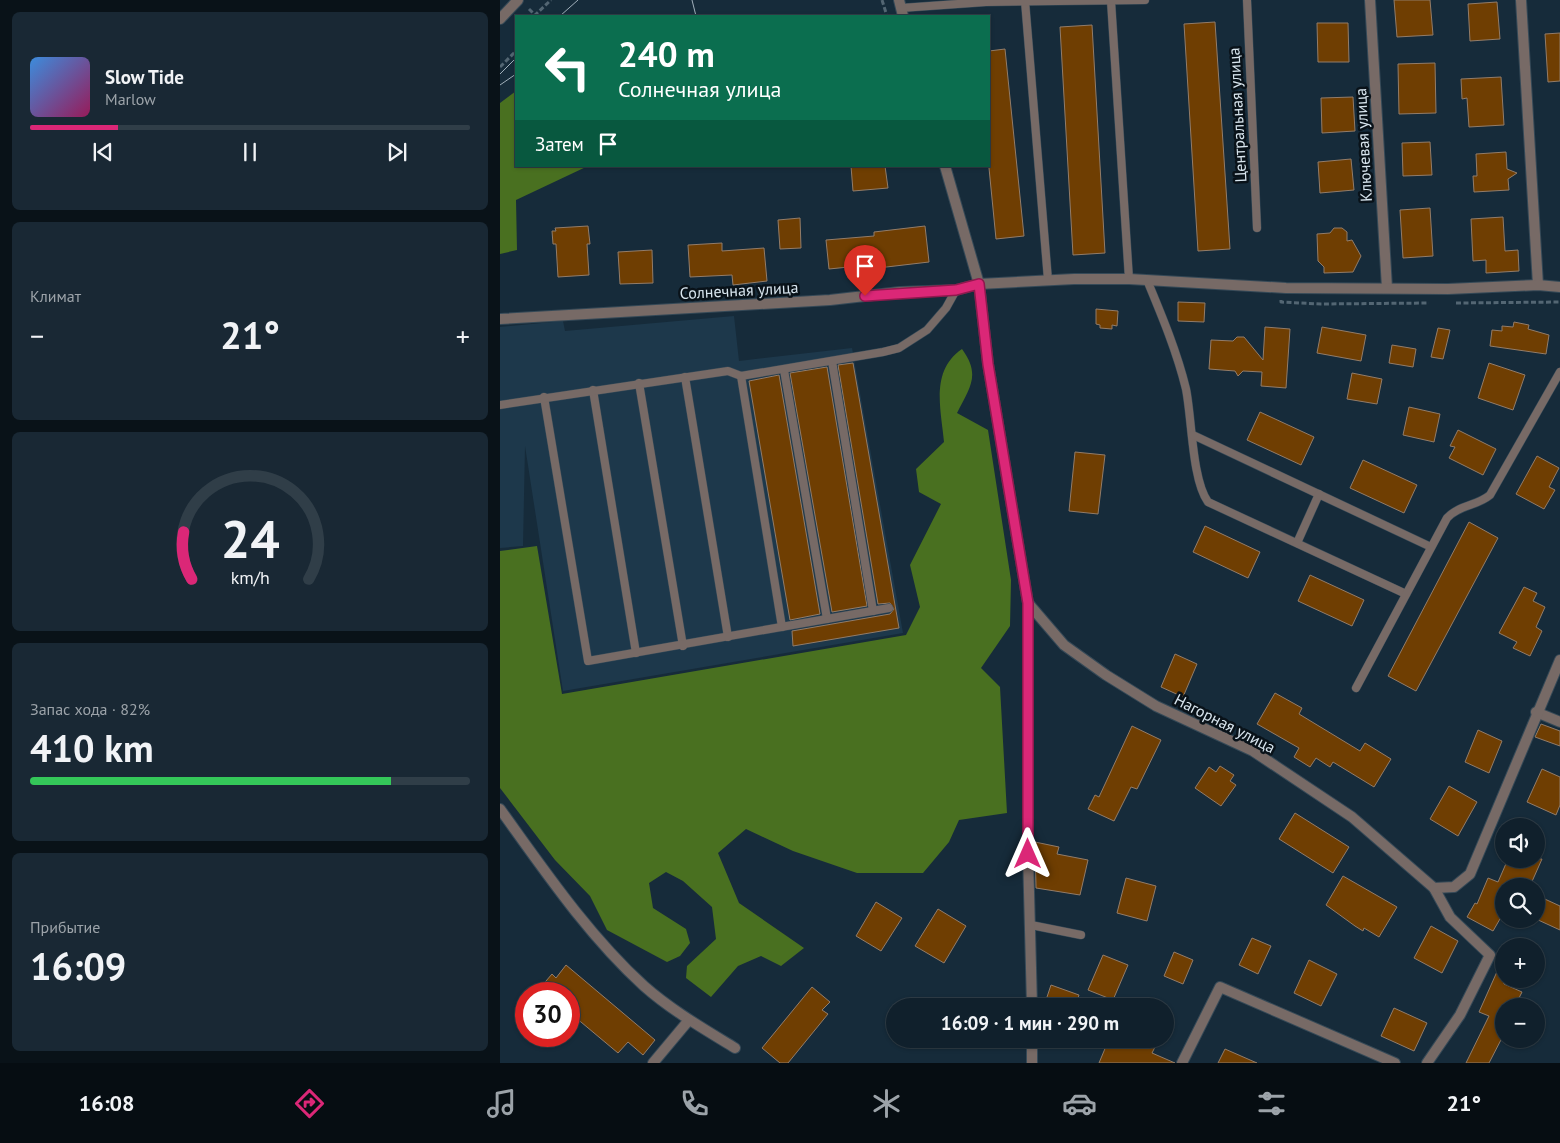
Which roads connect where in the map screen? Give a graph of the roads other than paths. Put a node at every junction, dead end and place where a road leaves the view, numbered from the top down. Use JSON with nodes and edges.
{"nodes":[{"id":1,"x":518,"y":0,"type":"edge"},
{"id":2,"x":1145,"y":0,"type":"edge"},
{"id":3,"x":1247,"y":0,"type":"edge"},
{"id":4,"x":1370,"y":0,"type":"edge"},
{"id":5,"x":1521,"y":0,"type":"edge"},
{"id":6,"x":1025,"y":1,"type":"edge"},
{"id":7,"x":1111,"y":1,"type":"edge"},
{"id":8,"x":901,"y":8,"type":"edge"},
{"id":9,"x":500,"y":19,"type":"edge"},
{"id":10,"x":945,"y":167,"type":"edge"},
{"id":11,"x":1257,"y":228,"type":"dead end"},
{"id":12,"x":1128,"y":279,"type":"junction"},
{"id":13,"x":1048,"y":280,"type":"junction"},
{"id":14,"x":1147,"y":280,"type":"junction"},
{"id":15,"x":979,"y":284,"type":"junction"},
{"id":16,"x":1538,"y":285,"type":"junction"},
{"id":17,"x":1560,"y":287,"type":"edge"},
{"id":18,"x":1387,"y":288,"type":"junction"},
{"id":19,"x":956,"y":290,"type":"junction"},
{"id":20,"x":500,"y":319,"type":"edge"},
{"id":21,"x":832,"y":361,"type":"junction"},
{"id":22,"x":784,"y":370,"type":"junction"},
{"id":23,"x":1560,"y":372,"type":"edge"},
{"id":24,"x":741,"y":376,"type":"junction"},
{"id":25,"x":685,"y":377,"type":"junction"},
{"id":26,"x":639,"y":383,"type":"junction"},
{"id":27,"x":593,"y":390,"type":"junction"},
{"id":28,"x":544,"y":396,"type":"junction"},
{"id":29,"x":500,"y":405,"type":"edge"},
{"id":30,"x":1193,"y":435,"type":"junction"},
{"id":31,"x":1319,"y":494,"type":"junction"},
{"id":32,"x":1296,"y":543,"type":"junction"},
{"id":33,"x":1431,"y":547,"type":"junction"},
{"id":34,"x":1406,"y":594,"type":"junction"},
{"id":35,"x":1028,"y":603,"type":"junction"},
{"id":36,"x":889,"y":608,"type":"dead end"},
{"id":37,"x":873,"y":611,"type":"junction"},
{"id":38,"x":827,"y":619,"type":"junction"},
{"id":39,"x":782,"y":627,"type":"junction"},
{"id":40,"x":728,"y":637,"type":"junction"},
{"id":41,"x":683,"y":646,"type":"junction"},
{"id":42,"x":636,"y":653,"type":"junction"},
{"id":43,"x":1560,"y":660,"type":"edge"},
{"id":44,"x":1356,"y":688,"type":"dead end"},
{"id":45,"x":1536,"y":712,"type":"junction"},
{"id":46,"x":1560,"y":722,"type":"edge"},
{"id":47,"x":500,"y":809,"type":"edge"},
{"id":48,"x":1434,"y":888,"type":"junction"},
{"id":49,"x":1031,"y":925,"type":"junction"},
{"id":50,"x":1081,"y":935,"type":"dead end"},
{"id":51,"x":1032,"y":998,"type":"edge"},
{"id":52,"x":689,"y":1020,"type":"junction"},
{"id":53,"x":735,"y":1048,"type":"dead end"},
{"id":54,"x":1032,"y":1048,"type":"edge"},
{"id":55,"x":653,"y":1063,"type":"edge"},
{"id":56,"x":1032,"y":1063,"type":"edge"},
{"id":57,"x":1182,"y":1063,"type":"edge"},
{"id":58,"x":1395,"y":1063,"type":"edge"},
{"id":59,"x":1427,"y":1063,"type":"edge"}],
"edges":[{"from":1,"to":9,"type":"street"},
{"from":2,"to":7,"type":"lane"},
{"from":3,"to":11,"type":"lane","name":"Центральная улица"},
{"from":4,"to":18,"type":"street","name":"Ключевая улица"},
{"from":5,"to":16,"type":"street"},
{"from":6,"to":7,"type":"lane"},
{"from":6,"to":8,"type":"lane"},
{"from":6,"to":13,"type":"lane"},
{"from":7,"to":12,"type":"lane"},
{"from":10,"to":15,"type":"street"},
{"from":12,"to":13,"type":"street","name":"Солнечная улица"},
{"from":12,"to":14,"type":"street"},
{"from":13,"to":15,"type":"street","name":"Солнечная улица"},
{"from":14,"to":18,"type":"street"},
{"from":14,"to":30,"type":"lane"},
{"from":15,"to":19,"type":"street","name":"Солнечная улица"},
{"from":15,"to":35,"type":"street"},
{"from":16,"to":17,"type":"street"},
{"from":16,"to":18,"type":"street"},
{"from":19,"to":20,"type":"street","name":"Солнечная улица"},
{"from":19,"to":21,"type":"lane"},
{"from":21,"to":22,"type":"lane"},
{"from":21,"to":37,"type":"lane"},
{"from":22,"to":24,"type":"lane"},
{"from":22,"to":38,"type":"lane"},
{"from":23,"to":33,"type":"lane"},
{"from":24,"to":25,"type":"lane"},
{"from":24,"to":39,"type":"lane"},
{"from":25,"to":26,"type":"lane"},
{"from":25,"to":40,"type":"lane"},
{"from":26,"to":27,"type":"lane"},
{"from":26,"to":41,"type":"lane"},
{"from":27,"to":28,"type":"lane"},
{"from":27,"to":42,"type":"lane"},
{"from":28,"to":29,"type":"lane"},
{"from":28,"to":42,"type":"lane"},
{"from":30,"to":31,"type":"lane"},
{"from":30,"to":32,"type":"lane"},
{"from":31,"to":32,"type":"lane"},
{"from":31,"to":33,"type":"lane"},
{"from":32,"to":34,"type":"lane"},
{"from":33,"to":34,"type":"lane"},
{"from":34,"to":44,"type":"lane"},
{"from":35,"to":48,"type":"street","name":"Нагорная улица"},
{"from":35,"to":49,"type":"street"},
{"from":36,"to":37,"type":"lane"},
{"from":37,"to":38,"type":"lane"},
{"from":38,"to":39,"type":"lane"},
{"from":39,"to":40,"type":"lane"},
{"from":40,"to":41,"type":"lane"},
{"from":41,"to":42,"type":"lane"},
{"from":43,"to":45,"type":"street"},
{"from":45,"to":46,"type":"street"},
{"from":45,"to":48,"type":"street"},
{"from":47,"to":52,"type":"street"},
{"from":48,"to":59,"type":"street","name":"Нагорная улица"},
{"from":49,"to":50,"type":"lane"},
{"from":49,"to":51,"type":"street"},
{"from":52,"to":53,"type":"street"},
{"from":52,"to":55,"type":"street"},
{"from":54,"to":56,"type":"street"},
{"from":57,"to":58,"type":"street"}]}
